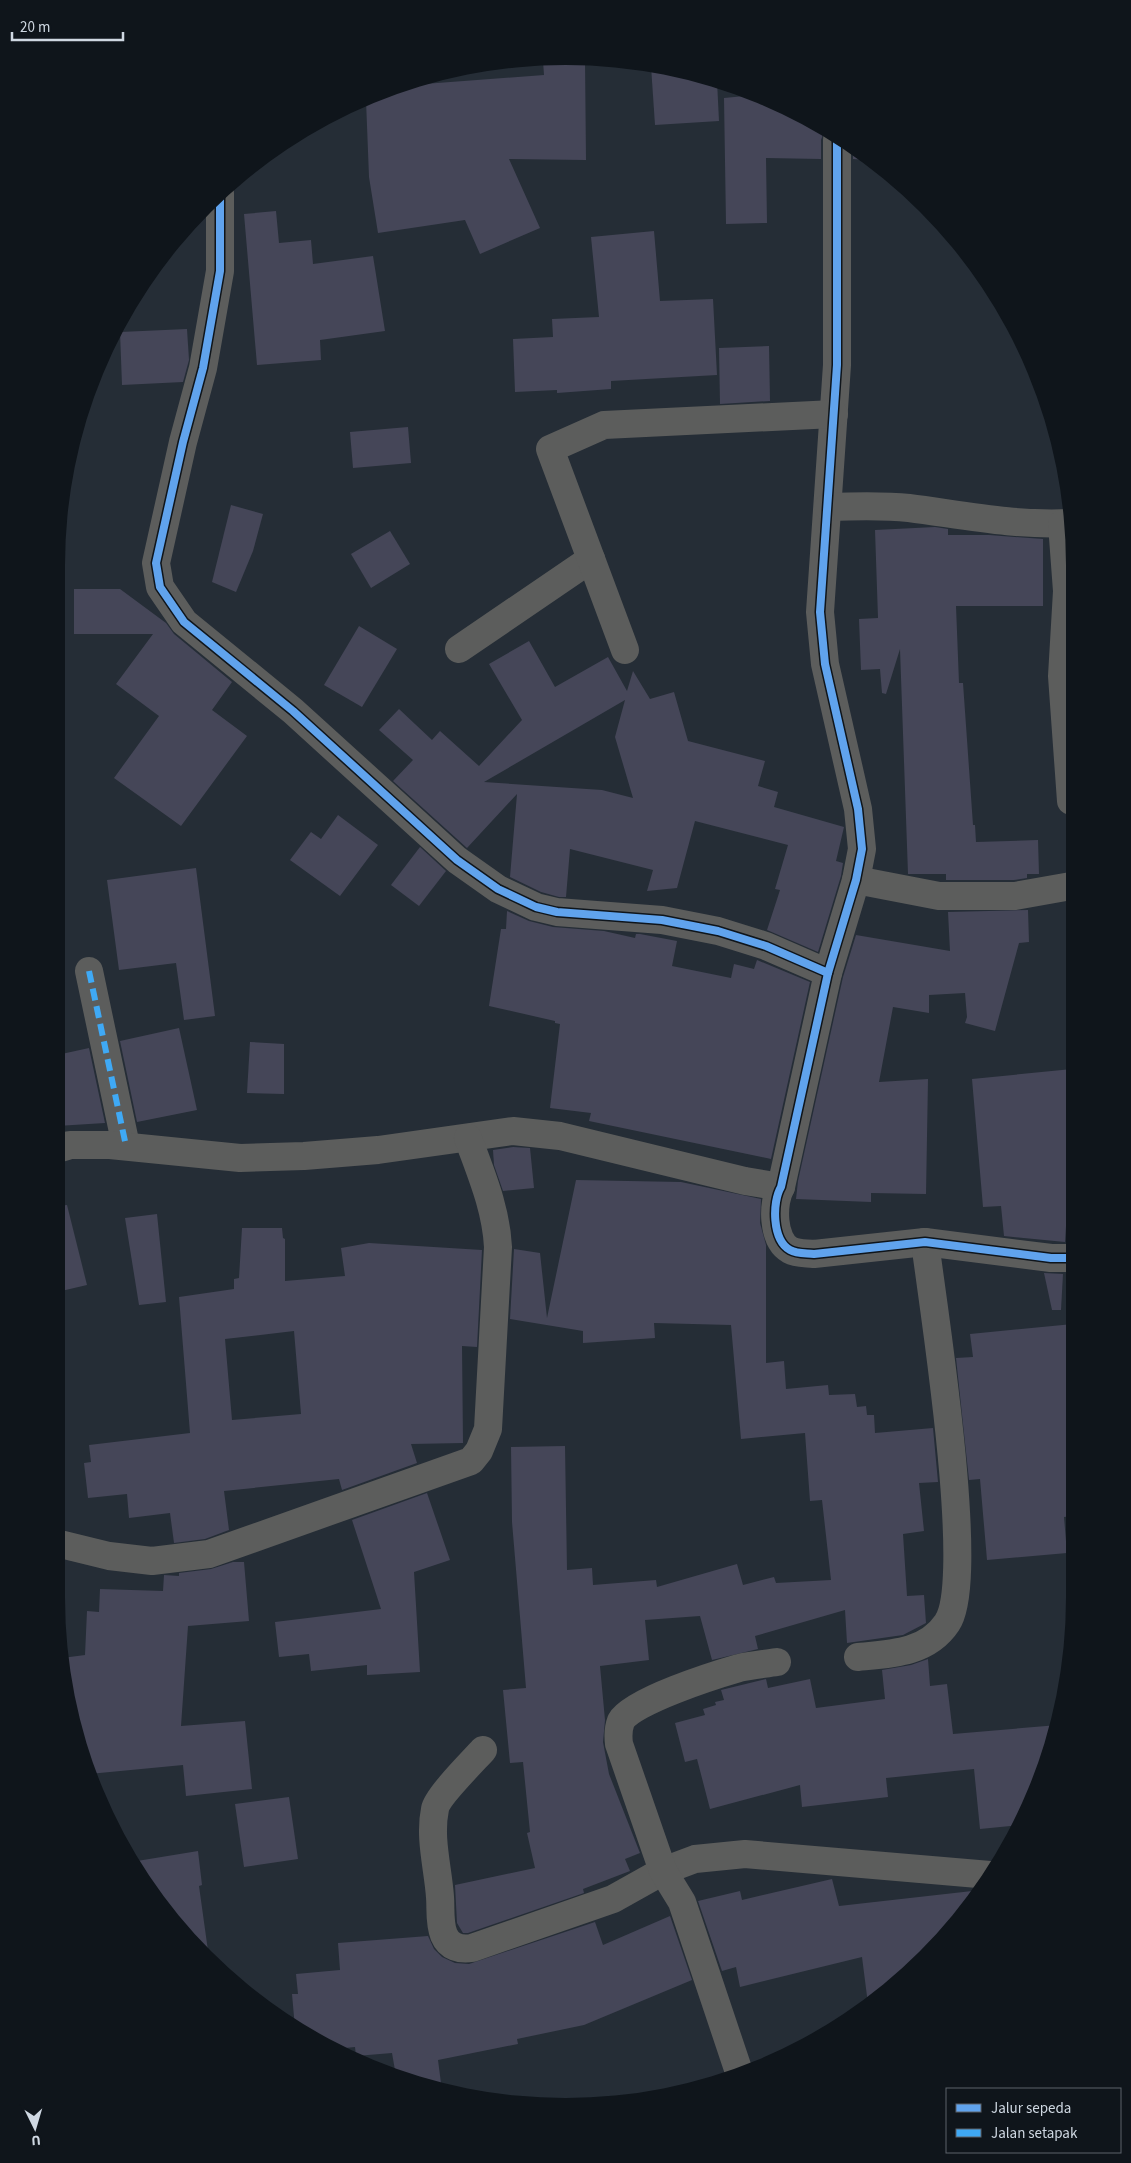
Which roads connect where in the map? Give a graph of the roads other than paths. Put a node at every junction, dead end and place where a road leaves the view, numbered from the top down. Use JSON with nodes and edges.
{"nodes":[{"id":1,"x":837,"y":145,"type":"edge"},
{"id":2,"x":220,"y":204,"type":"edge"},
{"id":3,"x":834,"y":414,"type":"junction"},
{"id":4,"x":828,"y":507,"type":"junction"},
{"id":5,"x":1064,"y":524,"type":"edge"},
{"id":6,"x":591,"y":560,"type":"junction"},
{"id":7,"x":1066,"y":608,"type":"edge"},
{"id":8,"x":458,"y":649,"type":"dead end"},
{"id":9,"x":625,"y":650,"type":"dead end"},
{"id":10,"x":1066,"y":732,"type":"edge"},
{"id":11,"x":856,"y":880,"type":"junction"},
{"id":12,"x":1066,"y":887,"type":"edge"},
{"id":13,"x":89,"y":971,"type":"dead end"},
{"id":14,"x":828,"y":973,"type":"junction"},
{"id":15,"x":468,"y":1138,"type":"junction"},
{"id":16,"x":65,"y":1146,"type":"edge"},
{"id":17,"x":126,"y":1146,"type":"junction"},
{"id":18,"x":780,"y":1187,"type":"junction"},
{"id":19,"x":925,"y":1242,"type":"junction"},
{"id":20,"x":1066,"y":1258,"type":"edge"},
{"id":21,"x":65,"y":1545,"type":"edge"},
{"id":22,"x":858,"y":1657,"type":"dead end"},
{"id":23,"x":777,"y":1662,"type":"dead end"},
{"id":24,"x":483,"y":1750,"type":"dead end"},
{"id":25,"x":663,"y":1871,"type":"junction"},
{"id":26,"x":983,"y":1874,"type":"edge"},
{"id":27,"x":737,"y":2067,"type":"edge"}],
"edges":[{"from":1,"to":3,"type":"street"},
{"from":2,"to":14,"type":"street"},
{"from":3,"to":4,"type":"street"},
{"from":3,"to":6,"type":"street"},
{"from":4,"to":5,"type":"street"},
{"from":4,"to":11,"type":"street"},
{"from":6,"to":8,"type":"street"},
{"from":6,"to":9,"type":"street"},
{"from":7,"to":10,"type":"street"},
{"from":11,"to":12,"type":"street"},
{"from":11,"to":14,"type":"street"},
{"from":13,"to":17,"type":"street"},
{"from":14,"to":18,"type":"street"},
{"from":15,"to":17,"type":"street"},
{"from":15,"to":18,"type":"street"},
{"from":15,"to":21,"type":"street"},
{"from":16,"to":17,"type":"street"},
{"from":18,"to":19,"type":"street"},
{"from":19,"to":20,"type":"street"},
{"from":19,"to":22,"type":"street"},
{"from":23,"to":25,"type":"street"},
{"from":24,"to":25,"type":"street"},
{"from":25,"to":26,"type":"street"},
{"from":25,"to":27,"type":"street"}]}
